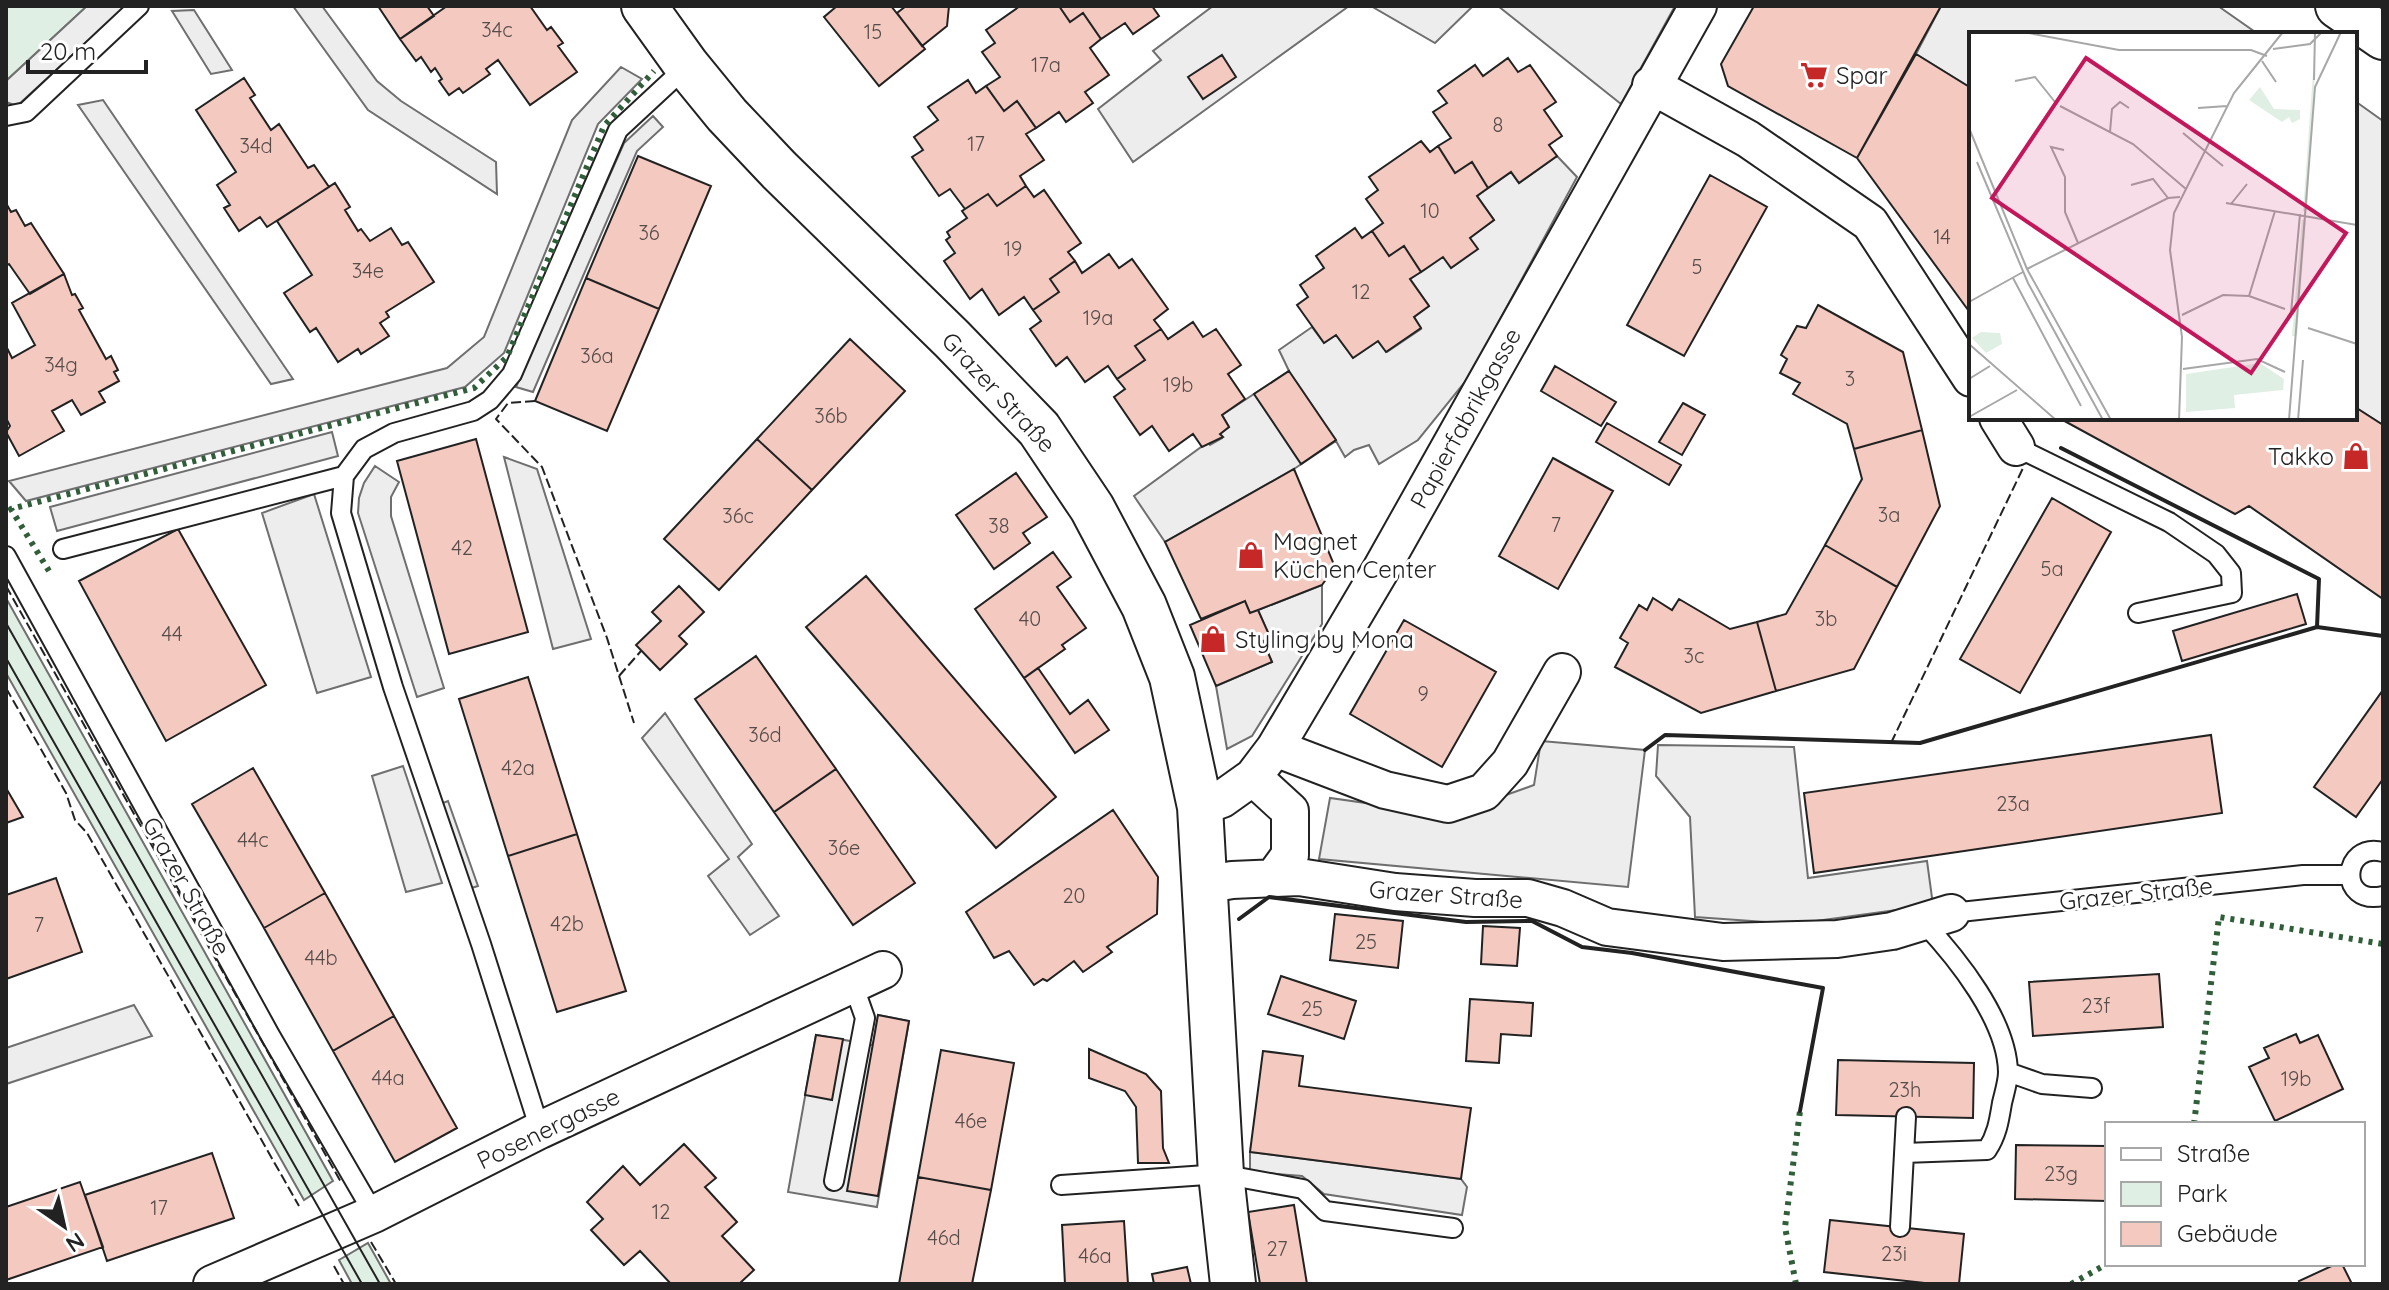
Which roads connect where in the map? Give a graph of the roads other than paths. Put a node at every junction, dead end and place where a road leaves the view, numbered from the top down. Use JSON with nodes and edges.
{"nodes":[{"id":1,"x":139,"y":6,"type":"edge"},
{"id":2,"x":644,"y":6,"type":"edge"},
{"id":3,"x":1698,"y":6,"type":"edge"},
{"id":4,"x":2338,"y":6,"type":"edge"},
{"id":5,"x":2383,"y":37,"type":"edge"},
{"id":6,"x":687,"y":66,"type":"junction"},
{"id":7,"x":1651,"y":85,"type":"junction"},
{"id":8,"x":6,"y":116,"type":"edge"},
{"id":9,"x":1969,"y":375,"type":"edge"},
{"id":10,"x":2007,"y":432,"type":"edge"},
{"id":11,"x":344,"y":476,"type":"junction"},
{"id":12,"x":63,"y":549,"type":"dead end"},
{"id":13,"x":6,"y":556,"type":"edge"},
{"id":14,"x":2138,"y":613,"type":"dead end"},
{"id":15,"x":1562,"y":672,"type":"dead end"},
{"id":16,"x":1275,"y":748,"type":"junction"},
{"id":17,"x":1253,"y":777,"type":"junction"},
{"id":18,"x":1200,"y":807,"type":"junction"},
{"id":19,"x":2383,"y":852,"type":"edge"},
{"id":20,"x":2350,"y":875,"type":"junction"},
{"id":21,"x":1274,"y":877,"type":"junction"},
{"id":22,"x":1203,"y":885,"type":"junction"},
{"id":23,"x":2383,"y":896,"type":"edge"},
{"id":24,"x":1937,"y":917,"type":"junction"},
{"id":25,"x":868,"y":977,"type":"joint"},
{"id":26,"x":2008,"y":1072,"type":"junction"},
{"id":27,"x":2092,"y":1088,"type":"dead end"},
{"id":28,"x":1906,"y":1117,"type":"dead end"},
{"id":29,"x":540,"y":1130,"type":"junction"},
{"id":30,"x":1904,"y":1153,"type":"junction"},
{"id":31,"x":1221,"y":1174,"type":"junction"},
{"id":32,"x":834,"y":1181,"type":"dead end"},
{"id":33,"x":1061,"y":1185,"type":"dead end"},
{"id":34,"x":374,"y":1214,"type":"junction"},
{"id":35,"x":1900,"y":1227,"type":"dead end"},
{"id":36,"x":1453,"y":1228,"type":"dead end"},
{"id":37,"x":212,"y":1284,"type":"edge"},
{"id":38,"x":1233,"y":1284,"type":"edge"}],
"edges":[{"from":1,"to":8,"type":"lane"},
{"from":2,"to":6,"type":"street","name":"Grazer Straße"},
{"from":3,"to":7,"type":"street","name":"Papierfabrikgasse"},
{"from":4,"to":5,"type":"street"},
{"from":6,"to":11,"type":"lane"},
{"from":6,"to":18,"type":"street","name":"Grazer Straße"},
{"from":7,"to":9,"type":"street"},
{"from":7,"to":16,"type":"street","name":"Papierfabrikgasse"},
{"from":10,"to":14,"type":"lane"},
{"from":11,"to":12,"type":"lane"},
{"from":11,"to":29,"type":"lane"},
{"from":13,"to":34,"type":"lane","name":"Grazer Straße"},
{"from":15,"to":16,"type":"street"},
{"from":16,"to":17,"type":"street","name":"Papierfabrikgasse"},
{"from":17,"to":18,"type":"street","name":"Papierfabrikgasse"},
{"from":17,"to":21,"type":"street"},
{"from":18,"to":22,"type":"street","name":"Grazer Straße"},
{"from":19,"to":20,"type":"lane"},
{"from":20,"to":23,"type":"lane"},
{"from":20,"to":24,"type":"lane","name":"Grazer Straße"},
{"from":21,"to":22,"type":"street","name":"Grazer Straße"},
{"from":21,"to":24,"type":"street","name":"Grazer Straße"},
{"from":22,"to":31,"type":"street","name":"Grazer Straße"},
{"from":24,"to":26,"type":"lane"},
{"from":25,"to":29,"type":"street","name":"Posenergasse"},
{"from":25,"to":32,"type":"lane"},
{"from":26,"to":27,"type":"lane"},
{"from":26,"to":30,"type":"lane"},
{"from":28,"to":30,"type":"lane"},
{"from":29,"to":34,"type":"street","name":"Posenergasse"},
{"from":30,"to":35,"type":"lane"},
{"from":31,"to":33,"type":"lane"},
{"from":31,"to":36,"type":"lane"},
{"from":31,"to":38,"type":"street","name":"Grazer Straße"},
{"from":34,"to":37,"type":"street","name":"Posenergasse"}]}
